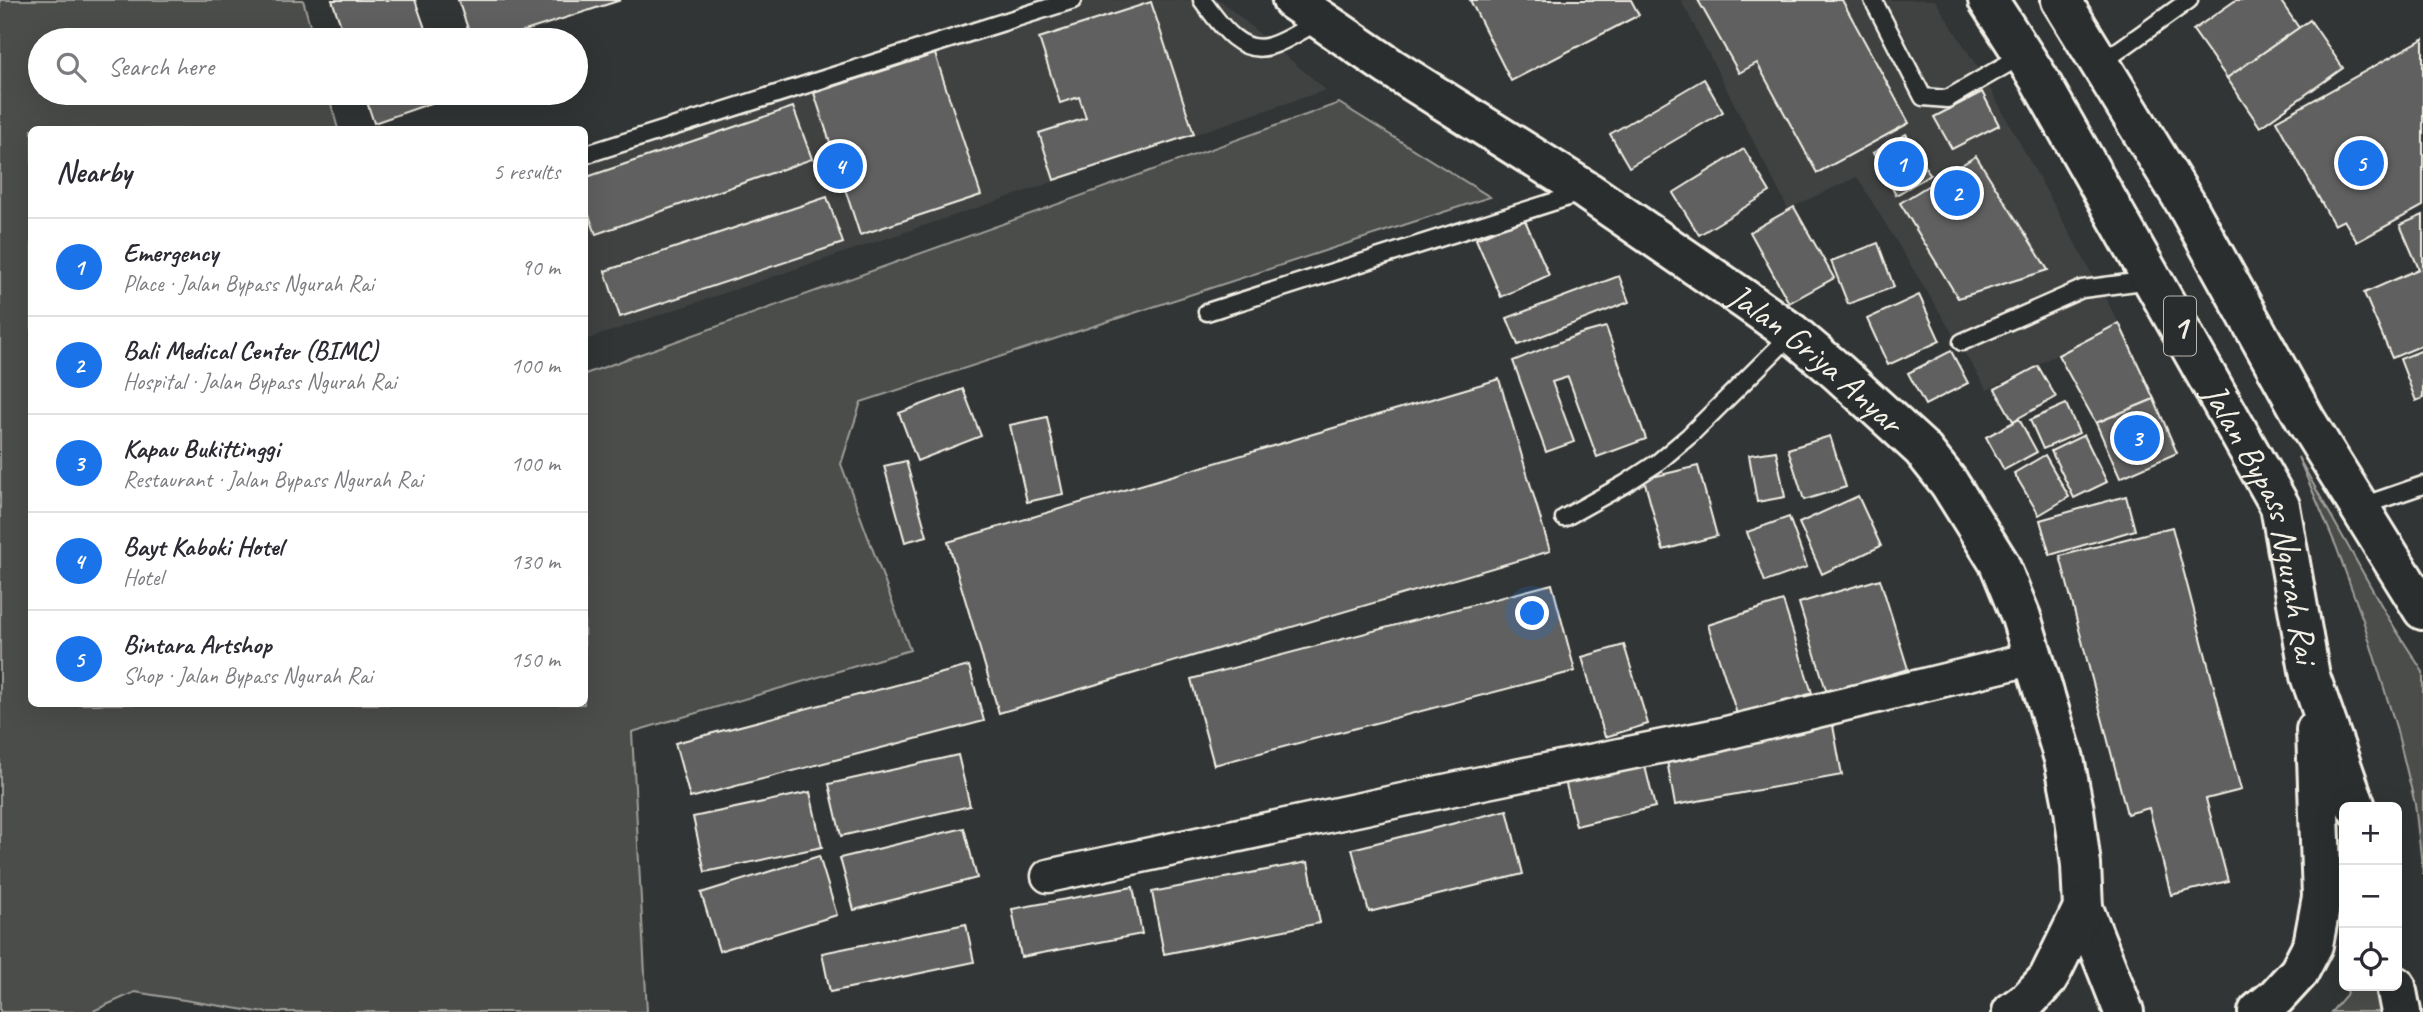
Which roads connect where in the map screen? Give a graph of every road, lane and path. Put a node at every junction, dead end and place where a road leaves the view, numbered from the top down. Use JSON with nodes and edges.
{"nodes":[{"id":1,"x":1073,"y":0,"type":"edge"},
{"id":2,"x":1202,"y":0,"type":"edge"},
{"id":3,"x":1872,"y":0,"type":"edge"},
{"id":4,"x":1988,"y":0,"type":"edge"},
{"id":5,"x":2061,"y":0,"type":"edge"},
{"id":6,"x":2189,"y":0,"type":"edge"},
{"id":7,"x":1307,"y":10,"type":"edge"},
{"id":8,"x":2023,"y":55,"type":"junction"},
{"id":9,"x":2101,"y":63,"type":"junction"},
{"id":10,"x":588,"y":154,"type":"edge"},
{"id":11,"x":1587,"y":191,"type":"junction"},
{"id":12,"x":2153,"y":279,"type":"junction"},
{"id":13,"x":1208,"y":312,"type":"dead end"},
{"id":14,"x":1792,"y":333,"type":"junction"},
{"id":15,"x":1962,"y":342,"type":"dead end"},
{"id":16,"x":2423,"y":485,"type":"edge"},
{"id":17,"x":2360,"y":507,"type":"junction"},
{"id":18,"x":1564,"y":518,"type":"dead end"},
{"id":19,"x":2423,"y":610,"type":"edge"},
{"id":20,"x":2035,"y":658,"type":"junction"},
{"id":21,"x":2310,"y":676,"type":"junction"},
{"id":22,"x":2354,"y":802,"type":"edge"},
{"id":23,"x":1048,"y":876,"type":"dead end"},
{"id":24,"x":2083,"y":908,"type":"junction"},
{"id":25,"x":2397,"y":991,"type":"edge"},
{"id":26,"x":2012,"y":1012,"type":"edge"},
{"id":27,"x":2124,"y":1012,"type":"edge"},
{"id":28,"x":2258,"y":1012,"type":"edge"},
{"id":29,"x":2401,"y":1012,"type":"edge"}],
"edges":[{"from":1,"to":10,"type":"lane"},
{"from":2,"to":7,"type":"lane"},
{"from":3,"to":8,"type":"lane"},
{"from":4,"to":8,"type":"main road","name":"Jalan Bypass Ngurah Rai","number":"1"},
{"from":5,"to":9,"type":"main road","name":"Jalan Bypass Ngurah Rai","number":"1"},
{"from":6,"to":9,"type":"lane"},
{"from":7,"to":11,"type":"main road","name":"Jalan Griya Anyar"},
{"from":8,"to":12,"type":"main road","name":"Jalan Bypass Ngurah Rai","number":"1"},
{"from":9,"to":17,"type":"main road","name":"Jalan Bypass Ngurah Rai","number":"1"},
{"from":11,"to":13,"type":"lane"},
{"from":11,"to":14,"type":"main road","name":"Jalan Griya Anyar"},
{"from":12,"to":15,"type":"lane"},
{"from":12,"to":21,"type":"main road","name":"Jalan Bypass Ngurah Rai","number":"1"},
{"from":14,"to":18,"type":"lane"},
{"from":14,"to":20,"type":"main road","name":"Jalan Griya Anyar"},
{"from":16,"to":17,"type":"lane"},
{"from":17,"to":19,"type":"main road","name":"Jalan Bypass Ngurah Rai","number":"1"},
{"from":20,"to":23,"type":"street"},
{"from":20,"to":24,"type":"main road","name":"Jalan Griya Anyar"},
{"from":21,"to":22,"type":"main road","name":"Jalan Bypass Ngurah Rai","number":"1"},
{"from":21,"to":28,"type":"main road"},
{"from":24,"to":26,"type":"main road","name":"Jalan Griya Anyar"},
{"from":24,"to":27,"type":"main road","name":"Jalan Griya Anyar"},
{"from":25,"to":29,"type":"main road"}]}
